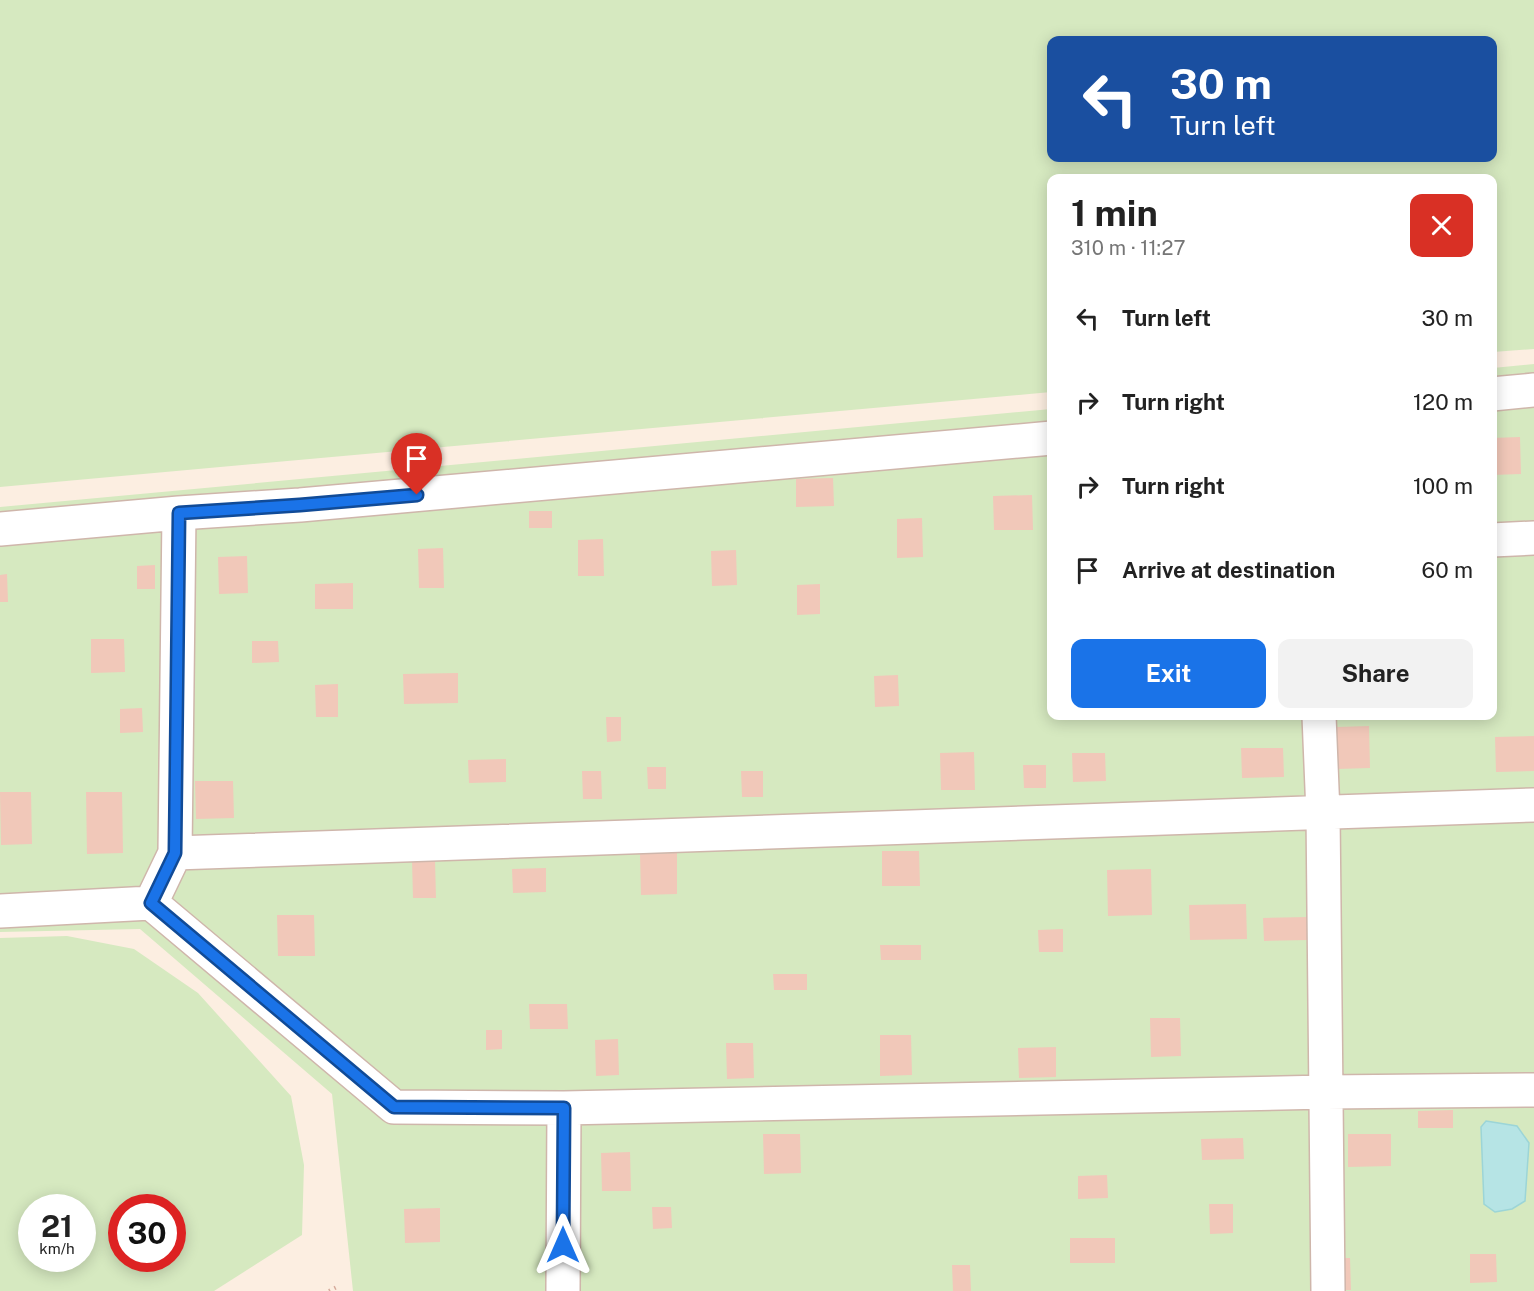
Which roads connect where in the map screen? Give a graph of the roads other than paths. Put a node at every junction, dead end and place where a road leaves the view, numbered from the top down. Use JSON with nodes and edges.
{"nodes":[{"id":1,"x":1534,"y":390,"type":"edge"},
{"id":2,"x":1497,"y":394,"type":"edge"},
{"id":3,"x":1047,"y":438,"type":"edge"},
{"id":4,"x":179,"y":513,"type":"junction"},
{"id":5,"x":0,"y":530,"type":"edge"},
{"id":6,"x":1534,"y":538,"type":"edge"},
{"id":7,"x":1497,"y":540,"type":"edge"},
{"id":8,"x":1319,"y":720,"type":"edge"},
{"id":9,"x":1534,"y":806,"type":"edge"},
{"id":10,"x":1323,"y":813,"type":"junction"},
{"id":11,"x":175,"y":853,"type":"junction"},
{"id":12,"x":151,"y":903,"type":"junction"},
{"id":13,"x":0,"y":911,"type":"edge"},
{"id":14,"x":1534,"y":1090,"type":"edge"},
{"id":15,"x":1326,"y":1092,"type":"junction"},
{"id":16,"x":564,"y":1108,"type":"junction"},
{"id":17,"x":563,"y":1291,"type":"edge"},
{"id":18,"x":1329,"y":1291,"type":"edge"}],
"edges":[{"from":1,"to":2,"type":"street"},
{"from":3,"to":4,"type":"street"},
{"from":4,"to":5,"type":"street"},
{"from":4,"to":11,"type":"street"},
{"from":6,"to":7,"type":"street"},
{"from":8,"to":10,"type":"street"},
{"from":9,"to":10,"type":"street"},
{"from":10,"to":11,"type":"street"},
{"from":10,"to":15,"type":"street"},
{"from":11,"to":12,"type":"street"},
{"from":12,"to":13,"type":"street"},
{"from":12,"to":16,"type":"street"},
{"from":14,"to":15,"type":"street"},
{"from":15,"to":16,"type":"street"},
{"from":15,"to":18,"type":"street"},
{"from":16,"to":17,"type":"street"}]}
